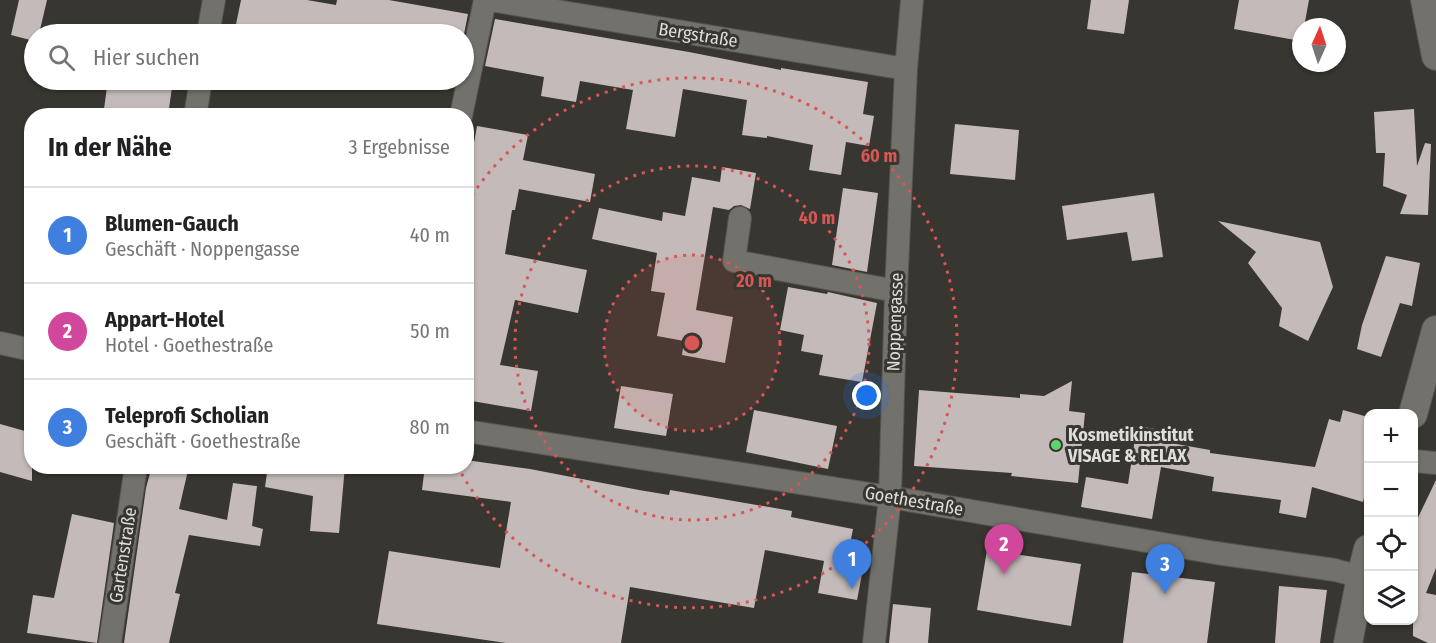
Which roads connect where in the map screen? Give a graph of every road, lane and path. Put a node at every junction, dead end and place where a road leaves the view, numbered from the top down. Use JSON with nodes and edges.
{"nodes":[{"id":1,"x":214,"y":0,"type":"edge"},
{"id":2,"x":485,"y":0,"type":"edge"},
{"id":3,"x":490,"y":0,"type":"edge"},
{"id":4,"x":912,"y":0,"type":"edge"},
{"id":5,"x":1425,"y":0,"type":"edge"},
{"id":6,"x":210,"y":24,"type":"edge"},
{"id":7,"x":474,"y":53,"type":"edge"},
{"id":8,"x":1436,"y":56,"type":"edge"},
{"id":9,"x":906,"y":69,"type":"junction"},
{"id":10,"x":199,"y":90,"type":"edge"},
{"id":11,"x":466,"y":90,"type":"edge"},
{"id":12,"x":196,"y":108,"type":"edge"},
{"id":13,"x":463,"y":108,"type":"edge"},
{"id":14,"x":740,"y":218,"type":"dead end"},
{"id":15,"x":896,"y":291,"type":"junction"},
{"id":16,"x":1436,"y":330,"type":"edge"},
{"id":17,"x":0,"y":343,"type":"edge"},
{"id":18,"x":24,"y":348,"type":"edge"},
{"id":19,"x":1414,"y":409,"type":"edge"},
{"id":20,"x":474,"y":432,"type":"edge"},
{"id":21,"x":1418,"y":461,"type":"edge"},
{"id":22,"x":1436,"y":463,"type":"edge"},
{"id":23,"x":135,"y":474,"type":"edge"},
{"id":24,"x":890,"y":497,"type":"junction"},
{"id":25,"x":1364,"y":565,"type":"edge"},
{"id":26,"x":1361,"y":577,"type":"junction"},
{"id":27,"x":110,"y":643,"type":"edge"},
{"id":28,"x":874,"y":643,"type":"edge"},
{"id":29,"x":1348,"y":643,"type":"edge"}],
"edges":[{"from":1,"to":6,"type":"street"},
{"from":2,"to":7,"type":"street"},
{"from":3,"to":9,"type":"street","name":"Bergstraße"},
{"from":4,"to":9,"type":"street","name":"Noppengasse"},
{"from":5,"to":8,"type":"street"},
{"from":9,"to":15,"type":"street","name":"Noppengasse"},
{"from":10,"to":12,"type":"street"},
{"from":11,"to":13,"type":"street"},
{"from":14,"to":15,"type":"street"},
{"from":15,"to":24,"type":"street","name":"Noppengasse"},
{"from":16,"to":19,"type":"street"},
{"from":17,"to":18,"type":"street"},
{"from":20,"to":24,"type":"street","name":"Goethestraße"},
{"from":21,"to":22,"type":"street"},
{"from":23,"to":27,"type":"street","name":"Gartenstraße"},
{"from":24,"to":26,"type":"street","name":"Goethestraße"},
{"from":24,"to":28,"type":"street","name":"Noppengasse"},
{"from":25,"to":26,"type":"street"},
{"from":26,"to":29,"type":"street"}]}
